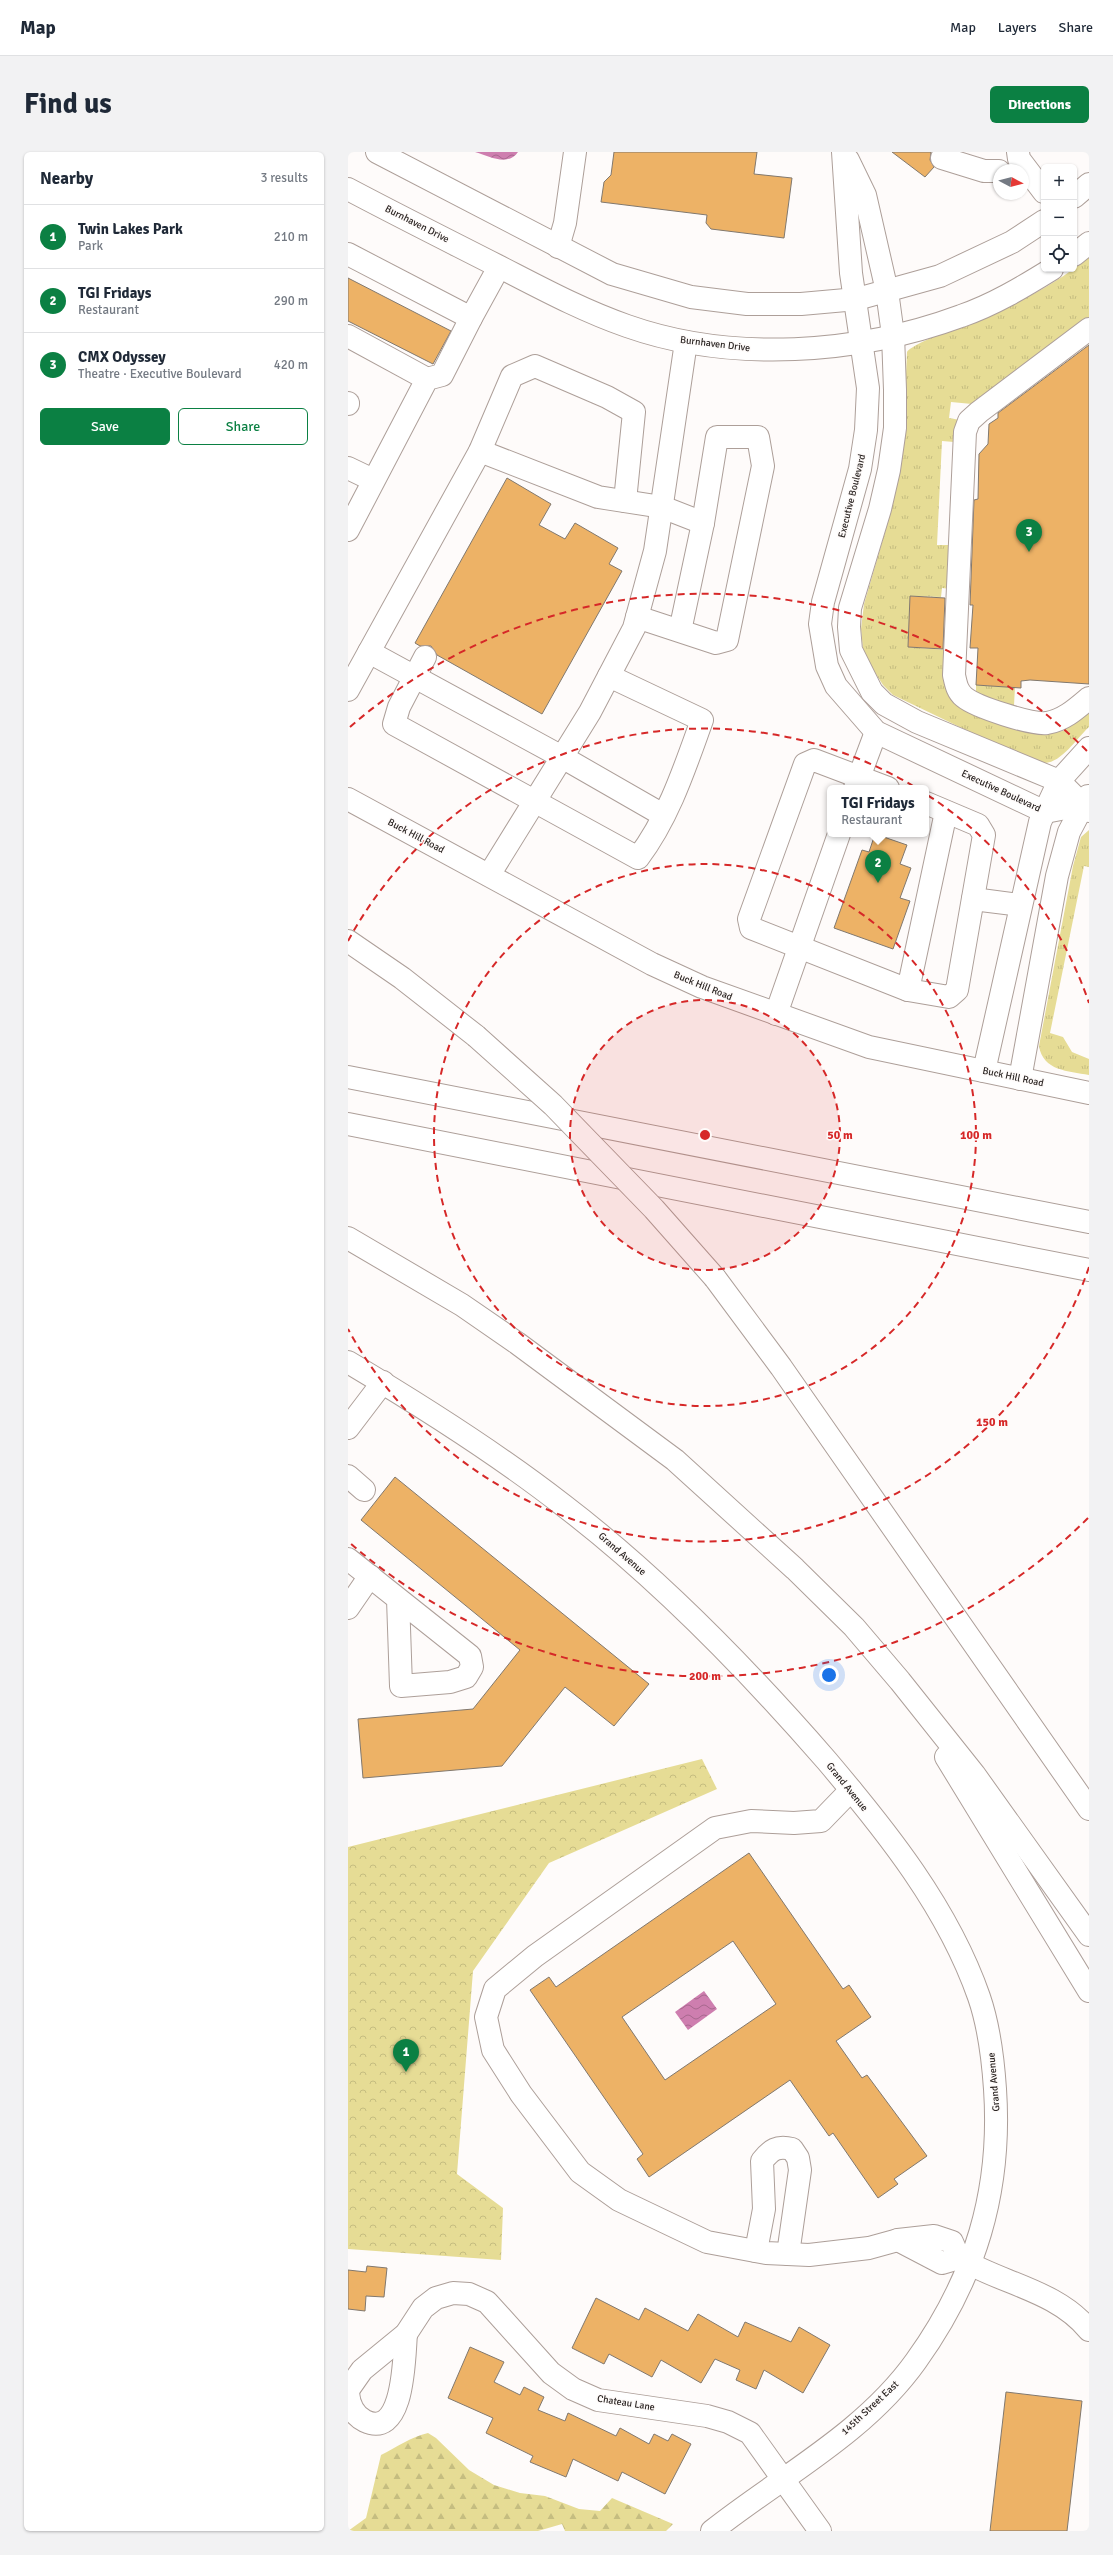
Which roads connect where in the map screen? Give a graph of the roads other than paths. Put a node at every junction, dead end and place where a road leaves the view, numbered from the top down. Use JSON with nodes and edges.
{"nodes":[{"id":1,"x":377,"y":152,"type":"edge"},
{"id":2,"x":575,"y":152,"type":"edge"},
{"id":3,"x":843,"y":152,"type":"edge"},
{"id":4,"x":942,"y":158,"type":"dead end"},
{"id":5,"x":1016,"y":158,"type":"edge"},
{"id":6,"x":993,"y":171,"type":"edge"},
{"id":7,"x":1089,"y":184,"type":"edge"},
{"id":8,"x":1041,"y":188,"type":"edge"},
{"id":9,"x":348,"y":189,"type":"edge"},
{"id":10,"x":1077,"y":194,"type":"edge"},
{"id":11,"x":1041,"y":223,"type":"edge"},
{"id":12,"x":1089,"y":243,"type":"edge"},
{"id":13,"x":558,"y":247,"type":"junction"},
{"id":14,"x":1077,"y":253,"type":"edge"},
{"id":15,"x":348,"y":254,"type":"edge"},
{"id":16,"x":499,"y":267,"type":"junction"},
{"id":17,"x":1047,"y":272,"type":"edge"},
{"id":18,"x":887,"y":291,"type":"junction"},
{"id":19,"x":857,"y":299,"type":"junction"},
{"id":20,"x":471,"y":318,"type":"junction"},
{"id":21,"x":1089,"y":329,"type":"edge"},
{"id":22,"x":893,"y":335,"type":"junction"},
{"id":23,"x":348,"y":336,"type":"edge"},
{"id":24,"x":686,"y":342,"type":"junction"},
{"id":25,"x":863,"y":344,"type":"junction"},
{"id":26,"x":427,"y":379,"type":"junction"},
{"id":27,"x":480,"y":451,"type":"junction"},
{"id":28,"x":348,"y":468,"type":"edge"},
{"id":29,"x":373,"y":480,"type":"junction"},
{"id":30,"x":625,"y":501,"type":"junction"},
{"id":31,"x":662,"y":507,"type":"junction"},
{"id":32,"x":703,"y":523,"type":"junction"},
{"id":33,"x":348,"y":530,"type":"edge"},
{"id":34,"x":637,"y":617,"type":"junction"},
{"id":35,"x":680,"y":631,"type":"junction"},
{"id":36,"x":369,"y":652,"type":"junction"},
{"id":37,"x":426,"y":657,"type":"dead end"},
{"id":38,"x":415,"y":676,"type":"junction"},
{"id":39,"x":609,"y":676,"type":"junction"},
{"id":40,"x":348,"y":690,"type":"edge"},
{"id":41,"x":1089,"y":698,"type":"edge"},
{"id":42,"x":876,"y":732,"type":"junction"},
{"id":43,"x":1089,"y":748,"type":"edge"},
{"id":44,"x":562,"y":757,"type":"junction"},
{"id":45,"x":1059,"y":781,"type":"junction"},
{"id":46,"x":858,"y":782,"type":"edge"},
{"id":47,"x":873,"y":785,"type":"edge"},
{"id":48,"x":348,"y":799,"type":"edge"},
{"id":49,"x":534,"y":802,"type":"junction"},
{"id":50,"x":929,"y":804,"type":"edge"},
{"id":51,"x":1087,"y":804,"type":"edge"},
{"id":52,"x":946,"y":812,"type":"junction"},
{"id":53,"x":1045,"y":812,"type":"junction"},
{"id":54,"x":663,"y":815,"type":"junction"},
{"id":55,"x":838,"y":837,"type":"edge"},
{"id":56,"x":489,"y":875,"type":"junction"},
{"id":57,"x":973,"y":899,"type":"junction"},
{"id":58,"x":1020,"y":905,"type":"junction"},
{"id":59,"x":348,"y":940,"type":"edge"},
{"id":60,"x":798,"y":948,"type":"junction"},
{"id":61,"x":908,"y":990,"type":"junction"},
{"id":62,"x":776,"y":1014,"type":"junction"},
{"id":63,"x":984,"y":1071,"type":"junction"},
{"id":64,"x":348,"y":1077,"type":"edge"},
{"id":65,"x":1020,"y":1079,"type":"junction"},
{"id":66,"x":1089,"y":1093,"type":"edge"},
{"id":67,"x":348,"y":1124,"type":"edge"},
{"id":68,"x":1089,"y":1222,"type":"edge"},
{"id":69,"x":348,"y":1238,"type":"edge"},
{"id":70,"x":1089,"y":1270,"type":"edge"},
{"id":71,"x":348,"y":1362,"type":"edge"},
{"id":72,"x":383,"y":1382,"type":"junction"},
{"id":73,"x":348,"y":1428,"type":"edge"},
{"id":74,"x":348,"y":1559,"type":"edge"},
{"id":75,"x":370,"y":1576,"type":"junction"},
{"id":76,"x":398,"y":1599,"type":"dead end"},
{"id":77,"x":950,"y":1607,"type":"junction"},
{"id":78,"x":348,"y":1608,"type":"edge"},
{"id":79,"x":900,"y":1681,"type":"junction"},
{"id":80,"x":1089,"y":1782,"type":"edge"},
{"id":81,"x":851,"y":1790,"type":"junction"},
{"id":82,"x":1089,"y":1809,"type":"edge"},
{"id":83,"x":1089,"y":1935,"type":"edge"},
{"id":84,"x":1089,"y":1991,"type":"edge"},
{"id":85,"x":756,"y":2251,"type":"junction"},
{"id":86,"x":788,"y":2254,"type":"junction"},
{"id":87,"x":965,"y":2262,"type":"junction"},
{"id":88,"x":1089,"y":2330,"type":"edge"},
{"id":89,"x":406,"y":2334,"type":"junction"},
{"id":90,"x":348,"y":2392,"type":"edge"},
{"id":91,"x":782,"y":2479,"type":"junction"},
{"id":92,"x":712,"y":2531,"type":"edge"},
{"id":93,"x":820,"y":2531,"type":"edge"}],
"edges":[{"from":1,"to":13,"type":"main road"},
{"from":2,"to":13,"type":"main road"},
{"from":3,"to":18,"type":"main road","name":"Executive Boulevard"},
{"from":3,"to":19,"type":"main road","name":"Executive Boulevard"},
{"from":4,"to":6,"type":"main road"},
{"from":5,"to":8,"type":"main road"},
{"from":7,"to":10,"type":"main road"},
{"from":9,"to":16,"type":"main road","name":"Burnhaven Drive"},
{"from":11,"to":18,"type":"main road"},
{"from":12,"to":14,"type":"main road"},
{"from":13,"to":19,"type":"main road"},
{"from":15,"to":20,"type":"main road"},
{"from":16,"to":20,"type":"main road"},
{"from":16,"to":24,"type":"main road","name":"Burnhaven Drive"},
{"from":17,"to":22,"type":"main road","name":"Burnhaven Drive"},
{"from":18,"to":19,"type":"main road"},
{"from":18,"to":22,"type":"main road","name":"Executive Boulevard"},
{"from":19,"to":25,"type":"main road","name":"Executive Boulevard"},
{"from":20,"to":26,"type":"main road"},
{"from":21,"to":41,"type":"main road"},
{"from":22,"to":25,"type":"main road","name":"Burnhaven Drive"},
{"from":22,"to":45,"type":"main road","name":"Executive Boulevard"},
{"from":23,"to":26,"type":"main road"},
{"from":24,"to":25,"type":"main road","name":"Burnhaven Drive"},
{"from":24,"to":31,"type":"main road"},
{"from":25,"to":42,"type":"main road","name":"Executive Boulevard"},
{"from":26,"to":29,"type":"main road"},
{"from":27,"to":30,"type":"main road"},
{"from":27,"to":30,"type":"main road"},
{"from":27,"to":36,"type":"main road"},
{"from":28,"to":29,"type":"main road"},
{"from":29,"to":33,"type":"main road"},
{"from":30,"to":31,"type":"main road"},
{"from":31,"to":32,"type":"main road"},
{"from":31,"to":34,"type":"main road"},
{"from":32,"to":35,"type":"main road"},
{"from":32,"to":35,"type":"main road"},
{"from":34,"to":35,"type":"main road"},
{"from":34,"to":39,"type":"main road"},
{"from":36,"to":38,"type":"main road"},
{"from":36,"to":40,"type":"main road"},
{"from":37,"to":38,"type":"main road"},
{"from":38,"to":44,"type":"main road"},
{"from":38,"to":49,"type":"main road"},
{"from":39,"to":44,"type":"main road"},
{"from":39,"to":54,"type":"main road"},
{"from":42,"to":46,"type":"main road"},
{"from":42,"to":53,"type":"main road","name":"Executive Boulevard"},
{"from":43,"to":45,"type":"main road"},
{"from":44,"to":49,"type":"main road"},
{"from":44,"to":54,"type":"main road"},
{"from":45,"to":51,"type":"main road","name":"Executive Boulevard"},
{"from":45,"to":53,"type":"main road"},
{"from":46,"to":47,"type":"main road"},
{"from":46,"to":60,"type":"main road"},
{"from":48,"to":56,"type":"main road","name":"Buck Hill Road"},
{"from":49,"to":54,"type":"main road"},
{"from":49,"to":56,"type":"main road"},
{"from":50,"to":52,"type":"main road"},
{"from":51,"to":53,"type":"main road","name":"Executive Boulevard"},
{"from":51,"to":65,"type":"main road"},
{"from":52,"to":57,"type":"main road"},
{"from":52,"to":61,"type":"main road"},
{"from":53,"to":58,"type":"main road"},
{"from":55,"to":60,"type":"main road"},
{"from":56,"to":62,"type":"main road","name":"Buck Hill Road"},
{"from":57,"to":58,"type":"main road"},
{"from":57,"to":61,"type":"main road"},
{"from":58,"to":63,"type":"main road"},
{"from":59,"to":77,"type":"main road","bridge":true},
{"from":60,"to":61,"type":"main road"},
{"from":60,"to":62,"type":"main road"},
{"from":62,"to":63,"type":"main road","name":"Buck Hill Road"},
{"from":63,"to":65,"type":"main road","name":"Buck Hill Road"},
{"from":64,"to":68,"type":"main road"},
{"from":65,"to":66,"type":"main road","name":"Buck Hill Road"},
{"from":67,"to":70,"type":"main road"},
{"from":69,"to":79,"type":"main road"},
{"from":71,"to":72,"type":"main road","name":"Grand Avenue"},
{"from":72,"to":73,"type":"main road"},
{"from":72,"to":81,"type":"main road","name":"Grand Avenue"},
{"from":74,"to":75,"type":"main road"},
{"from":75,"to":76,"type":"main road"},
{"from":75,"to":78,"type":"main road"},
{"from":77,"to":80,"type":"main road"},
{"from":77,"to":82,"type":"main road"},
{"from":79,"to":83,"type":"main road"},
{"from":79,"to":84,"type":"main road"},
{"from":81,"to":85,"type":"main road"},
{"from":81,"to":87,"type":"main road","name":"Grand Avenue"},
{"from":85,"to":86,"type":"main road"},
{"from":85,"to":86,"type":"main road"},
{"from":86,"to":87,"type":"main road"},
{"from":87,"to":88,"type":"main road"},
{"from":87,"to":91,"type":"main road","name":"145th Street East"},
{"from":89,"to":90,"type":"main road","name":"Chateau Lane"},
{"from":89,"to":90,"type":"main road","name":"Chateau Lane"},
{"from":89,"to":91,"type":"main road","name":"Chateau Lane"},
{"from":91,"to":92,"type":"main road","name":"145th Street East"},
{"from":91,"to":93,"type":"main road","name":"Chateau Lane"}]}
